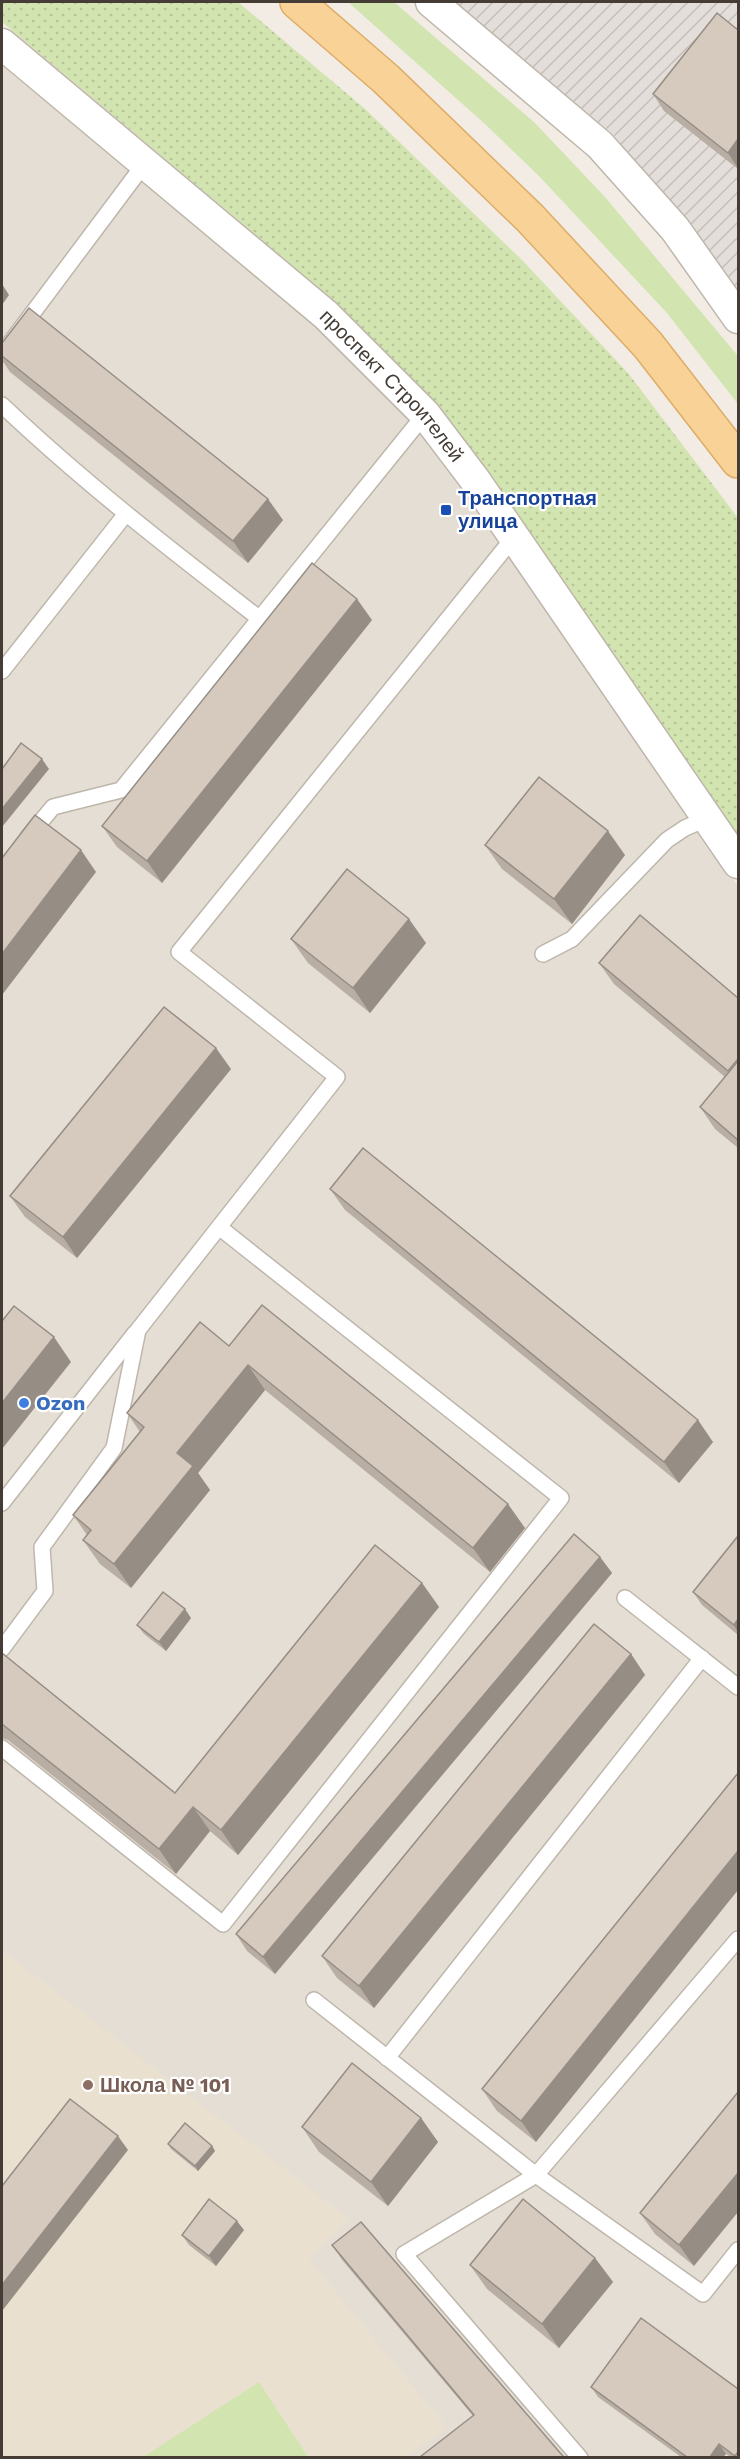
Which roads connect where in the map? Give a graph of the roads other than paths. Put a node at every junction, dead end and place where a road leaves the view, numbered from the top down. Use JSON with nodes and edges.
{"nodes":[{"id":1,"x":297,"y":2,"type":"edge"},
{"id":2,"x":431,"y":2,"type":"edge"},
{"id":3,"x":2,"y":44,"type":"edge"},
{"id":4,"x":145,"y":163,"type":"junction"},
{"id":5,"x":738,"y":318,"type":"edge"},
{"id":6,"x":2,"y":354,"type":"edge"},
{"id":7,"x":2,"y":405,"type":"edge"},
{"id":8,"x":425,"y":414,"type":"junction"},
{"id":9,"x":738,"y":461,"type":"edge"},
{"id":10,"x":125,"y":515,"type":"junction"},
{"id":11,"x":514,"y":537,"type":"junction"},
{"id":12,"x":260,"y":619,"type":"junction"},
{"id":13,"x":2,"y":671,"type":"edge"},
{"id":14,"x":708,"y":818,"type":"junction"},
{"id":15,"x":16,"y":851,"type":"edge"},
{"id":16,"x":738,"y":863,"type":"edge"},
{"id":17,"x":543,"y":954,"type":"dead end"},
{"id":18,"x":219,"y":1227,"type":"junction"},
{"id":19,"x":138,"y":1330,"type":"junction"},
{"id":20,"x":2,"y":1503,"type":"edge"},
{"id":21,"x":625,"y":1598,"type":"dead end"},
{"id":22,"x":2,"y":1649,"type":"edge"},
{"id":23,"x":702,"y":1658,"type":"junction"},
{"id":24,"x":738,"y":1687,"type":"edge"},
{"id":25,"x":2,"y":1748,"type":"edge"},
{"id":26,"x":738,"y":1939,"type":"edge"},
{"id":27,"x":314,"y":2000,"type":"dead end"},
{"id":28,"x":387,"y":2058,"type":"junction"},
{"id":29,"x":536,"y":2175,"type":"junction"},
{"id":30,"x":738,"y":2250,"type":"edge"},
{"id":31,"x":580,"y":2457,"type":"edge"}],
"edges":[{"from":1,"to":9,"type":"main road"},
{"from":2,"to":5,"type":"street"},
{"from":3,"to":4,"type":"street","name":"проспект Строителей"},
{"from":4,"to":6,"type":"lane"},
{"from":4,"to":8,"type":"street","name":"проспект Строителей"},
{"from":7,"to":10,"type":"lane"},
{"from":8,"to":11,"type":"street","name":"проспект Строителей"},
{"from":8,"to":12,"type":"lane"},
{"from":10,"to":12,"type":"lane"},
{"from":10,"to":13,"type":"lane"},
{"from":11,"to":14,"type":"street","name":"проспект Строителей"},
{"from":11,"to":18,"type":"lane"},
{"from":12,"to":15,"type":"lane"},
{"from":14,"to":16,"type":"street","name":"проспект Строителей"},
{"from":14,"to":17,"type":"lane"},
{"from":18,"to":19,"type":"lane"},
{"from":18,"to":25,"type":"lane"},
{"from":19,"to":20,"type":"lane"},
{"from":19,"to":22,"type":"lane"},
{"from":21,"to":23,"type":"lane"},
{"from":23,"to":24,"type":"lane"},
{"from":23,"to":28,"type":"lane"},
{"from":26,"to":29,"type":"lane"},
{"from":27,"to":28,"type":"lane"},
{"from":28,"to":29,"type":"lane"},
{"from":29,"to":30,"type":"lane"},
{"from":29,"to":31,"type":"lane"}]}
